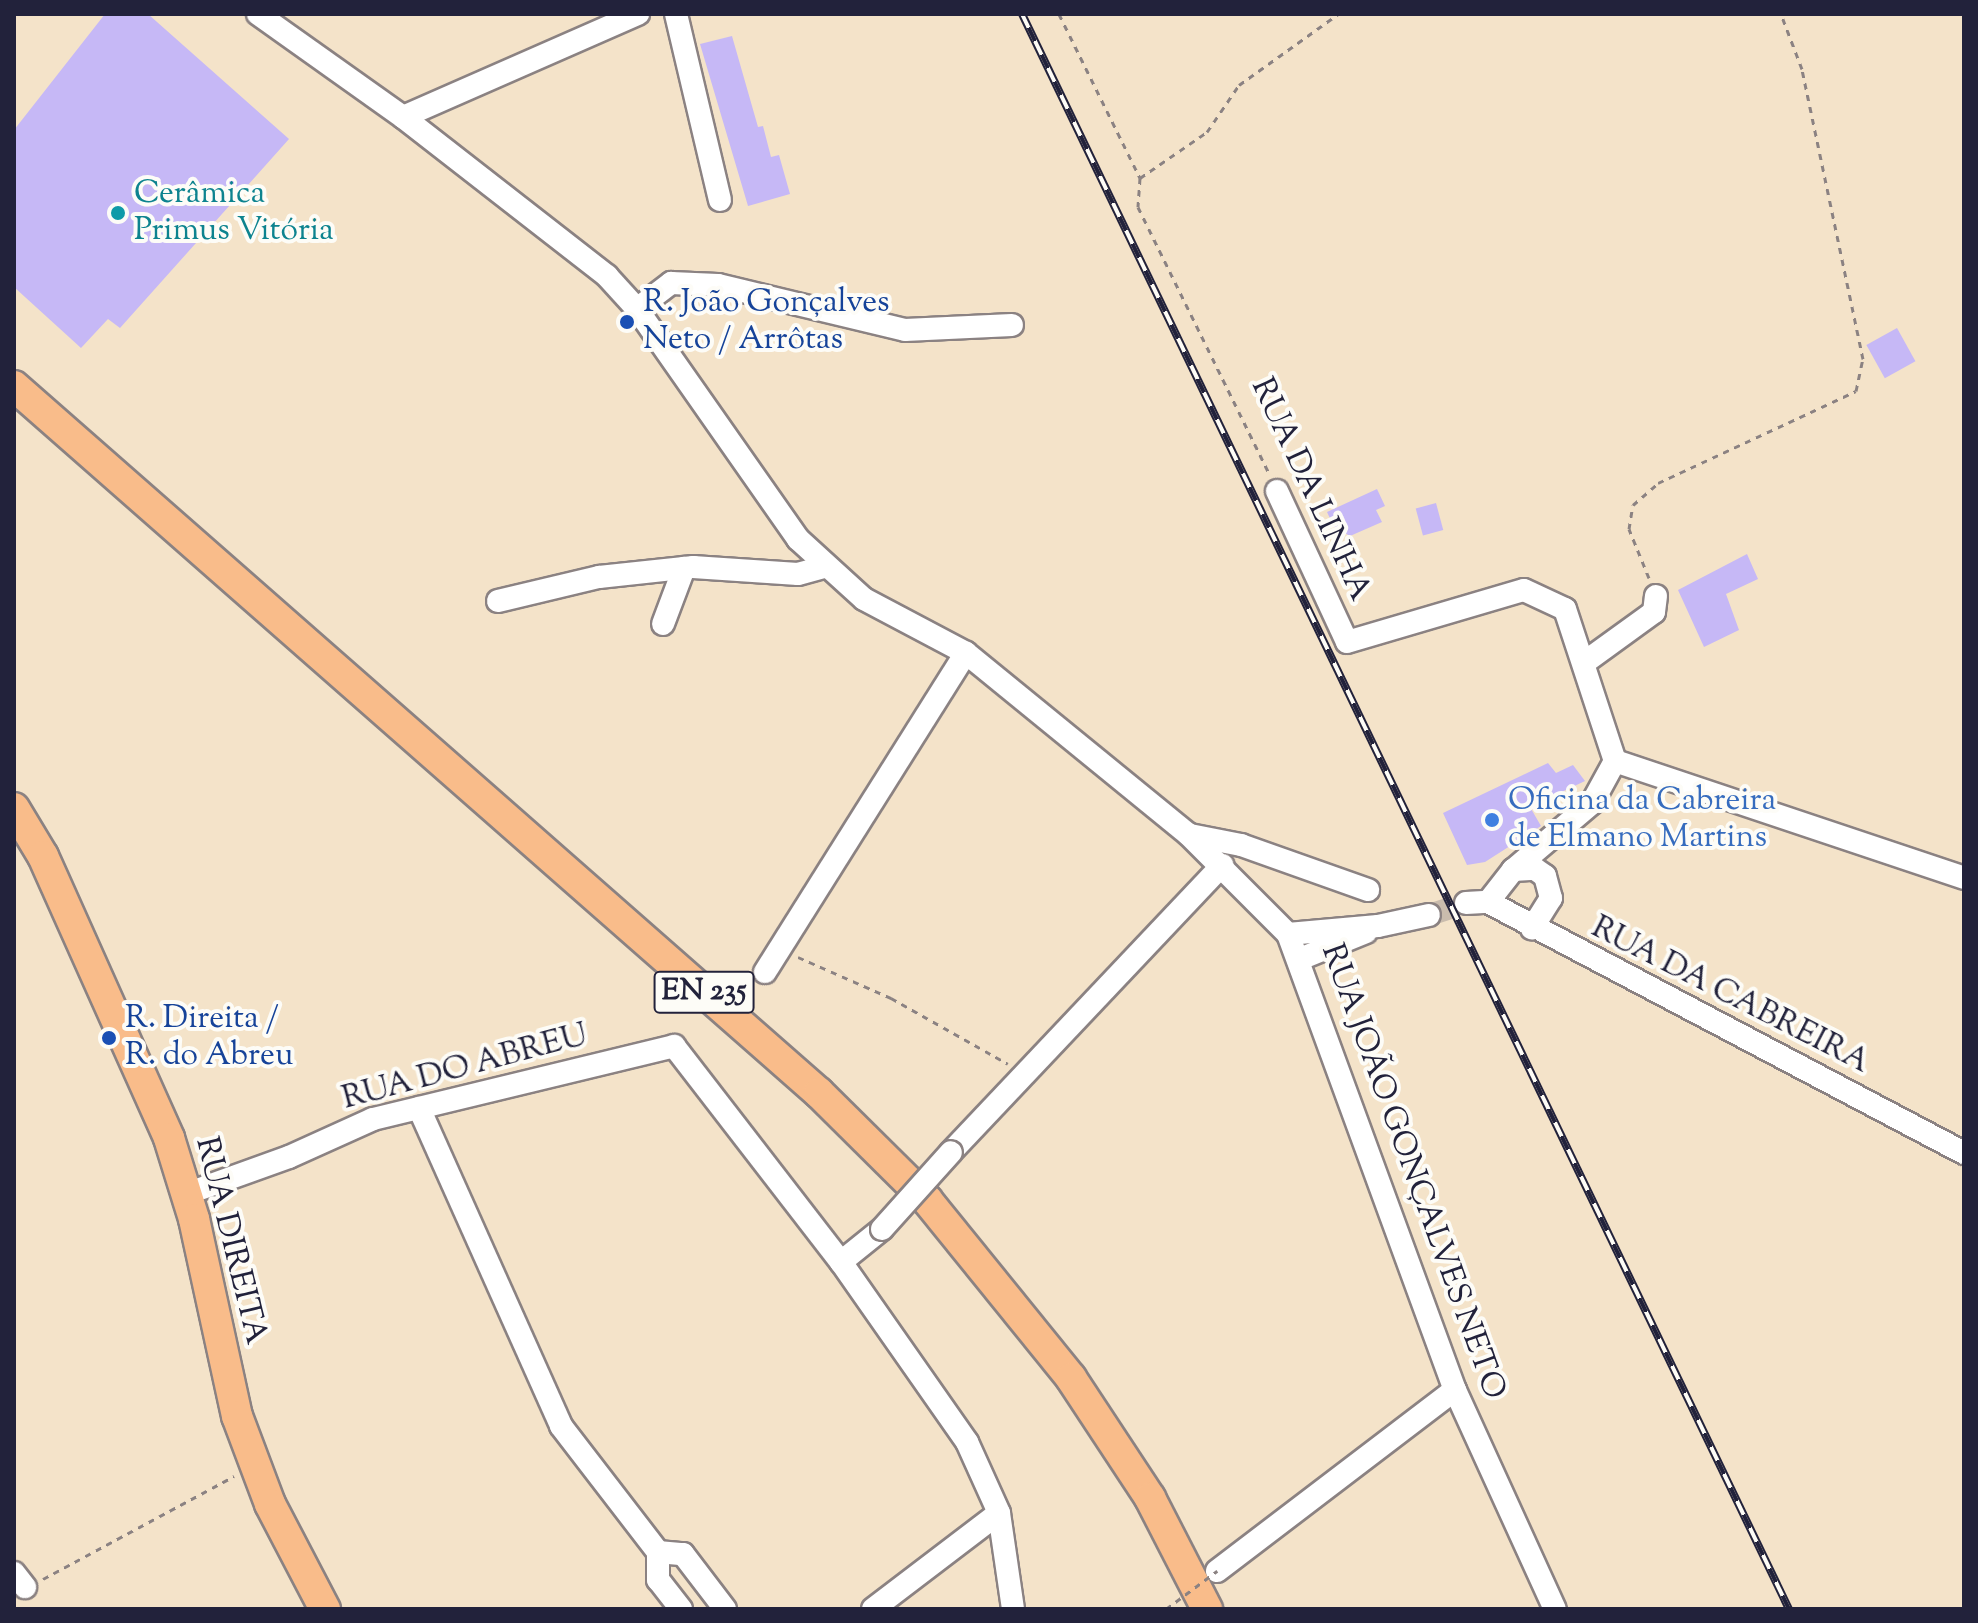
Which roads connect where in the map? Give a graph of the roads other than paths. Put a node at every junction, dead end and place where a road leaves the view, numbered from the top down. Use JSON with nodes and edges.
{"nodes":[{"id":1,"x":258,"y":14,"type":"edge"},
{"id":2,"x":638,"y":14,"type":"edge"},
{"id":3,"x":676,"y":14,"type":"edge"},
{"id":4,"x":403,"y":117,"type":"junction"},
{"id":5,"x":720,"y":200,"type":"dead end"},
{"id":6,"x":637,"y":309,"type":"junction"},
{"id":7,"x":1012,"y":325,"type":"dead end"},
{"id":8,"x":14,"y":386,"type":"edge"},
{"id":9,"x":1277,"y":491,"type":"road end"},
{"id":10,"x":827,"y":566,"type":"junction"},
{"id":11,"x":684,"y":568,"type":"junction"},
{"id":12,"x":1656,"y":596,"type":"road end"},
{"id":13,"x":498,"y":601,"type":"dead end"},
{"id":14,"x":663,"y":624,"type":"dead end"},
{"id":15,"x":966,"y":653,"type":"junction"},
{"id":16,"x":1585,"y":662,"type":"junction"},
{"id":17,"x":1615,"y":761,"type":"junction"},
{"id":18,"x":14,"y":808,"type":"edge"},
{"id":19,"x":1188,"y":834,"type":"junction"},
{"id":20,"x":1557,"y":834,"type":"junction"},
{"id":21,"x":1222,"y":865,"type":"junction"},
{"id":22,"x":1513,"y":870,"type":"junction"},
{"id":23,"x":1545,"y":876,"type":"junction"},
{"id":24,"x":1964,"y":878,"type":"edge"},
{"id":25,"x":1368,"y":890,"type":"dead end"},
{"id":26,"x":1429,"y":915,"type":"tunnel mouth"},
{"id":27,"x":1378,"y":926,"type":"junction"},
{"id":28,"x":1532,"y":928,"type":"junction"},
{"id":29,"x":1288,"y":934,"type":"junction"},
{"id":30,"x":1300,"y":959,"type":"junction"},
{"id":31,"x":765,"y":972,"type":"dead end"},
{"id":32,"x":419,"y":1108,"type":"junction"},
{"id":33,"x":1964,"y":1153,"type":"edge"},
{"id":34,"x":186,"y":1194,"type":"junction"},
{"id":35,"x":841,"y":1262,"type":"junction"},
{"id":36,"x":1455,"y":1390,"type":"junction"},
{"id":37,"x":999,"y":1513,"type":"junction"},
{"id":38,"x":658,"y":1552,"type":"junction"},
{"id":39,"x":1217,"y":1571,"type":"road end"},
{"id":40,"x":325,"y":1609,"type":"edge"},
{"id":41,"x":681,"y":1609,"type":"edge"},
{"id":42,"x":725,"y":1609,"type":"edge"},
{"id":43,"x":873,"y":1609,"type":"edge"},
{"id":44,"x":1013,"y":1609,"type":"edge"},
{"id":45,"x":1207,"y":1609,"type":"edge"},
{"id":46,"x":1555,"y":1609,"type":"edge"}],
"edges":[{"from":1,"to":4,"type":"street","name":"RUA JOÃO GONÇALVES NETO"},
{"from":2,"to":4,"type":"street"},
{"from":3,"to":5,"type":"street"},
{"from":4,"to":6,"type":"street","name":"RUA JOÃO GONÇALVES NETO"},
{"from":6,"to":7,"type":"street"},
{"from":6,"to":10,"type":"street","name":"RUA JOÃO GONÇALVES NETO"},
{"from":8,"to":45,"type":"main road","number":"EN 235"},
{"from":9,"to":16,"type":"street","name":"RUA DA LINHA"},
{"from":10,"to":11,"type":"street"},
{"from":10,"to":15,"type":"street","name":"RUA JOÃO GONÇALVES NETO"},
{"from":11,"to":13,"type":"street"},
{"from":11,"to":14,"type":"street"},
{"from":12,"to":16,"type":"street"},
{"from":15,"to":19,"type":"street","name":"RUA JOÃO GONÇALVES NETO"},
{"from":15,"to":31,"type":"street"},
{"from":16,"to":17,"type":"street","name":"RUA DA LINHA"},
{"from":17,"to":20,"type":"street"},
{"from":17,"to":24,"type":"street"},
{"from":18,"to":34,"type":"main road","name":"RUA DIREITA"},
{"from":19,"to":21,"type":"street","name":"RUA JOÃO GONÇALVES NETO"},
{"from":19,"to":25,"type":"street"},
{"from":20,"to":22,"type":"street"},
{"from":20,"to":23,"type":"street"},
{"from":21,"to":29,"type":"street","name":"RUA JOÃO GONÇALVES NETO"},
{"from":21,"to":35,"type":"street","bridge":true},
{"from":22,"to":23,"type":"street"},
{"from":22,"to":28,"type":"street","name":"RUA DA CABREIRA"},
{"from":23,"to":28,"type":"street"},
{"from":26,"to":27,"type":"street"},
{"from":27,"to":29,"type":"street"},
{"from":27,"to":30,"type":"street"},
{"from":28,"to":33,"type":"street","name":"RUA DA CABREIRA"},
{"from":29,"to":30,"type":"street","name":"RUA JOÃO GONÇALVES NETO"},
{"from":30,"to":36,"type":"street","name":"RUA JOÃO GONÇALVES NETO"},
{"from":32,"to":34,"type":"street","name":"RUA DO ABREU"},
{"from":32,"to":35,"type":"street","name":"RUA DO ABREU"},
{"from":32,"to":38,"type":"street"},
{"from":34,"to":40,"type":"main road","name":"RUA DIREITA"},
{"from":35,"to":37,"type":"street"},
{"from":36,"to":39,"type":"street"},
{"from":36,"to":46,"type":"street","name":"RUA JOÃO GONÇALVES NETO"},
{"from":37,"to":43,"type":"street"},
{"from":37,"to":44,"type":"street"},
{"from":38,"to":41,"type":"street"},
{"from":38,"to":42,"type":"street"}]}
